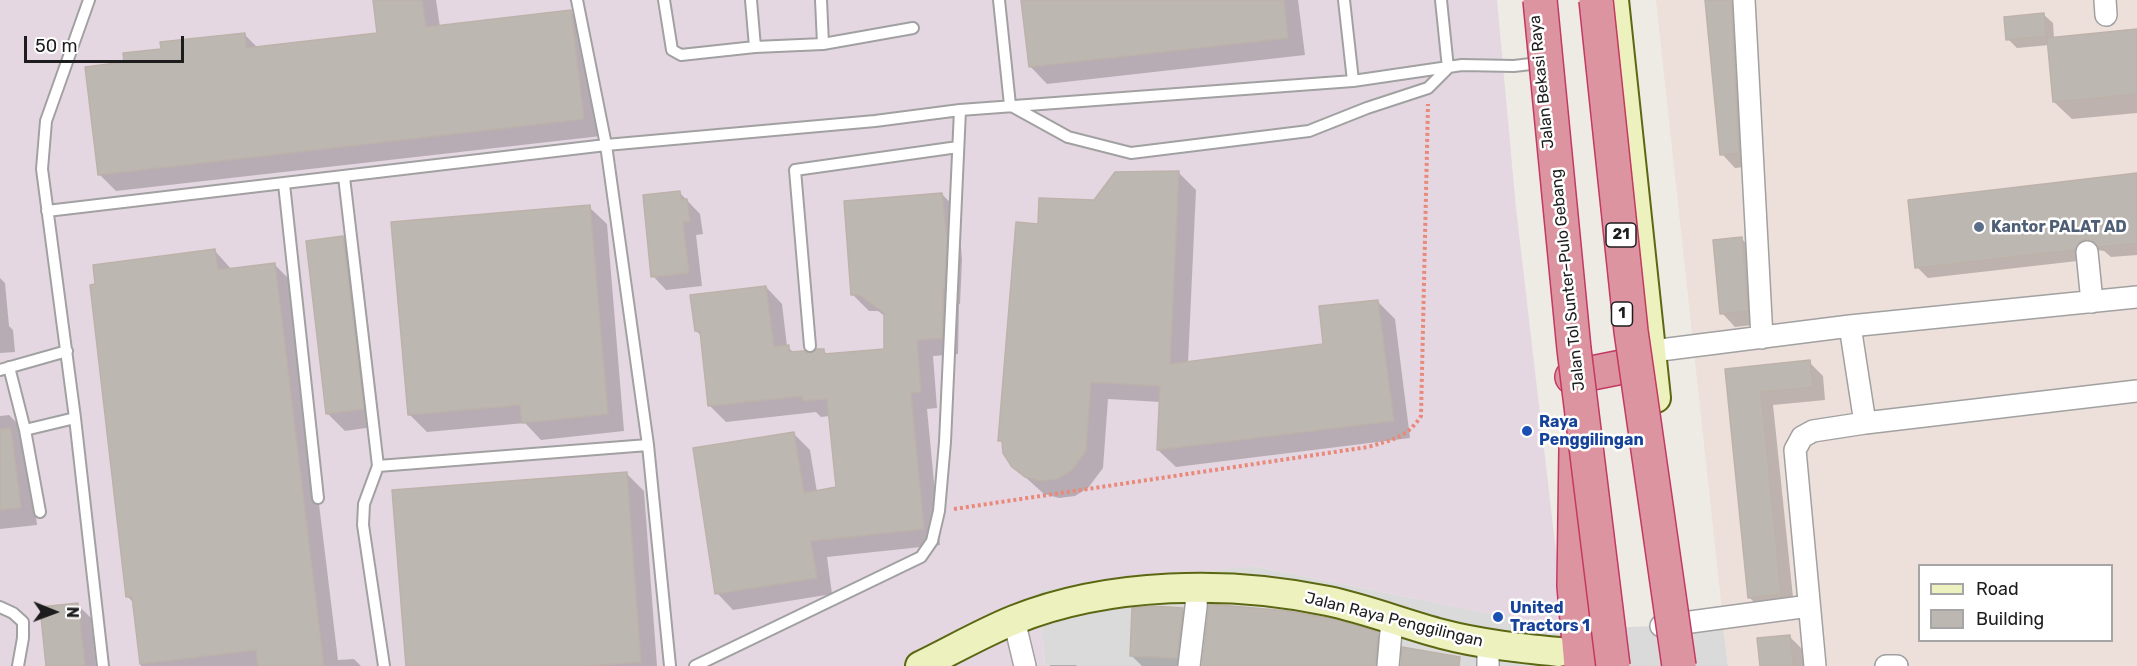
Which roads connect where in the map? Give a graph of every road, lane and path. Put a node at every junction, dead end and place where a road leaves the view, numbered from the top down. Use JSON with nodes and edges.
{"nodes":[{"id":1,"x":89,"y":0,"type":"edge"},
{"id":2,"x":578,"y":0,"type":"edge"},
{"id":3,"x":664,"y":0,"type":"edge"},
{"id":4,"x":751,"y":0,"type":"edge"},
{"id":5,"x":821,"y":0,"type":"edge"},
{"id":6,"x":999,"y":0,"type":"edge"},
{"id":7,"x":1344,"y":0,"type":"edge"},
{"id":8,"x":1442,"y":0,"type":"edge"},
{"id":9,"x":1534,"y":0,"type":"edge"},
{"id":10,"x":1540,"y":0,"type":"edge"},
{"id":11,"x":1558,"y":0,"type":"edge"},
{"id":12,"x":1594,"y":0,"type":"edge"},
{"id":13,"x":1614,"y":0,"type":"edge"},
{"id":14,"x":1744,"y":0,"type":"edge"},
{"id":15,"x":913,"y":28,"type":"dead end"},
{"id":16,"x":823,"y":44,"type":"junction"},
{"id":17,"x":755,"y":47,"type":"junction"},
{"id":18,"x":1539,"y":63,"type":"junction"},
{"id":19,"x":1448,"y":68,"type":"junction"},
{"id":20,"x":1353,"y":81,"type":"junction"},
{"id":21,"x":1428,"y":88,"type":"junction"},
{"id":22,"x":1010,"y":105,"type":"junction"},
{"id":23,"x":960,"y":110,"type":"junction"},
{"id":24,"x":606,"y":145,"type":"junction"},
{"id":25,"x":958,"y":147,"type":"junction"},
{"id":26,"x":344,"y":177,"type":"junction"},
{"id":27,"x":284,"y":184,"type":"junction"},
{"id":28,"x":47,"y":211,"type":"junction"},
{"id":29,"x":2087,"y":252,"type":"dead end"},
{"id":30,"x":2137,"y":297,"type":"edge"},
{"id":31,"x":2092,"y":302,"type":"junction"},
{"id":32,"x":1850,"y":326,"type":"junction"},
{"id":33,"x":1762,"y":338,"type":"junction"},
{"id":34,"x":810,"y":346,"type":"dead end"},
{"id":35,"x":67,"y":351,"type":"junction"},
{"id":36,"x":1635,"y":358,"type":"junction"},
{"id":37,"x":4,"y":368,"type":"edge"},
{"id":38,"x":1572,"y":377,"type":"junction"},
{"id":39,"x":2137,"y":391,"type":"edge"},
{"id":40,"x":75,"y":418,"type":"junction"},
{"id":41,"x":1865,"y":423,"type":"junction"},
{"id":42,"x":25,"y":430,"type":"junction"},
{"id":43,"x":648,"y":445,"type":"junction"},
{"id":44,"x":378,"y":466,"type":"junction"},
{"id":45,"x":1650,"y":470,"type":"junction"},
{"id":46,"x":318,"y":498,"type":"dead end"},
{"id":47,"x":939,"y":511,"type":"junction"},
{"id":48,"x":40,"y":512,"type":"dead end"},
{"id":49,"x":1197,"y":588,"type":"junction"},
{"id":50,"x":1809,"y":606,"type":"junction"},
{"id":51,"x":0,"y":607,"type":"edge"},
{"id":52,"x":1014,"y":620,"type":"junction"},
{"id":53,"x":1392,"y":620,"type":"junction"},
{"id":54,"x":1658,"y":627,"type":"junction"},
{"id":55,"x":1488,"y":655,"type":"edge"},
{"id":56,"x":1569,"y":661,"type":"edge"},
{"id":57,"x":18,"y":666,"type":"edge"},
{"id":58,"x":103,"y":666,"type":"edge"},
{"id":59,"x":384,"y":666,"type":"edge"},
{"id":60,"x":669,"y":666,"type":"edge"},
{"id":61,"x":695,"y":666,"type":"edge"},
{"id":62,"x":920,"y":666,"type":"edge"},
{"id":63,"x":1025,"y":666,"type":"edge"},
{"id":64,"x":1189,"y":666,"type":"edge"},
{"id":65,"x":1388,"y":666,"type":"edge"},
{"id":66,"x":1613,"y":666,"type":"edge"},
{"id":67,"x":1628,"y":666,"type":"edge"},
{"id":68,"x":1661,"y":666,"type":"edge"},
{"id":69,"x":1679,"y":666,"type":"edge"},
{"id":70,"x":1815,"y":666,"type":"edge"},
{"id":71,"x":1886,"y":666,"type":"edge"},
{"id":72,"x":1897,"y":666,"type":"edge"}],
"edges":[{"from":1,"to":28,"type":"lane"},
{"from":2,"to":24,"type":"lane"},
{"from":3,"to":17,"type":"lane"},
{"from":4,"to":17,"type":"lane"},
{"from":5,"to":16,"type":"lane"},
{"from":6,"to":22,"type":"lane"},
{"from":7,"to":20,"type":"lane"},
{"from":8,"to":19,"type":"lane"},
{"from":9,"to":18,"type":"highway","name":"Jalan Bekasi Raya"},
{"from":10,"to":66,"type":"highway","name":"Jalan Tol Sunter–Pulo Gebang","bridge":true},
{"from":11,"to":67,"type":"highway"},
{"from":12,"to":36,"type":"highway","number":"1"},
{"from":12,"to":45,"type":"highway","number":"21","bridge":true},
{"from":13,"to":36,"type":"street"},
{"from":14,"to":33,"type":"street"},
{"from":15,"to":16,"type":"lane"},
{"from":16,"to":17,"type":"lane"},
{"from":18,"to":19,"type":"lane"},
{"from":18,"to":38,"type":"highway","name":"Jalan Bekasi Raya"},
{"from":19,"to":20,"type":"lane"},
{"from":19,"to":21,"type":"lane"},
{"from":20,"to":22,"type":"lane"},
{"from":21,"to":22,"type":"lane"},
{"from":21,"to":47,"type":"path"},
{"from":22,"to":23,"type":"lane"},
{"from":23,"to":24,"type":"lane"},
{"from":23,"to":25,"type":"lane"},
{"from":24,"to":26,"type":"lane"},
{"from":24,"to":43,"type":"lane"},
{"from":25,"to":34,"type":"lane"},
{"from":25,"to":47,"type":"lane"},
{"from":26,"to":27,"type":"lane"},
{"from":26,"to":44,"type":"lane"},
{"from":27,"to":28,"type":"lane"},
{"from":27,"to":46,"type":"lane"},
{"from":28,"to":35,"type":"lane"},
{"from":29,"to":31,"type":"street"},
{"from":30,"to":31,"type":"street"},
{"from":31,"to":32,"type":"street"},
{"from":32,"to":33,"type":"street"},
{"from":32,"to":41,"type":"street"},
{"from":33,"to":36,"type":"street"},
{"from":35,"to":37,"type":"lane"},
{"from":35,"to":40,"type":"lane"},
{"from":36,"to":38,"type":"highway"},
{"from":36,"to":54,"type":"highway","number":"1"},
{"from":37,"to":42,"type":"lane"},
{"from":38,"to":56,"type":"highway","name":"Jalan Bekasi Raya"},
{"from":39,"to":41,"type":"street"},
{"from":40,"to":42,"type":"lane"},
{"from":40,"to":58,"type":"lane"},
{"from":41,"to":50,"type":"street"},
{"from":42,"to":48,"type":"lane"},
{"from":43,"to":44,"type":"lane"},
{"from":43,"to":60,"type":"lane"},
{"from":44,"to":59,"type":"lane"},
{"from":45,"to":68,"type":"highway","bridge":true},
{"from":45,"to":69,"type":"highway","bridge":true},
{"from":47,"to":61,"type":"lane"},
{"from":49,"to":52,"type":"street","name":"Jalan Raya Penggilingan"},
{"from":49,"to":53,"type":"street","name":"Jalan Raya Penggilingan"},
{"from":49,"to":64,"type":"street"},
{"from":50,"to":54,"type":"street"},
{"from":50,"to":70,"type":"street"},
{"from":51,"to":57,"type":"lane"},
{"from":52,"to":62,"type":"street","name":"Jalan Raya Penggilingan"},
{"from":52,"to":63,"type":"street"},
{"from":53,"to":55,"type":"street","name":"Jalan Raya Penggilingan"},
{"from":53,"to":65,"type":"street"},
{"from":54,"to":68,"type":"highway","number":"1"},
{"from":55,"to":56,"type":"street","name":"Jalan Raya Penggilingan"},
{"from":71,"to":72,"type":"street"}]}
